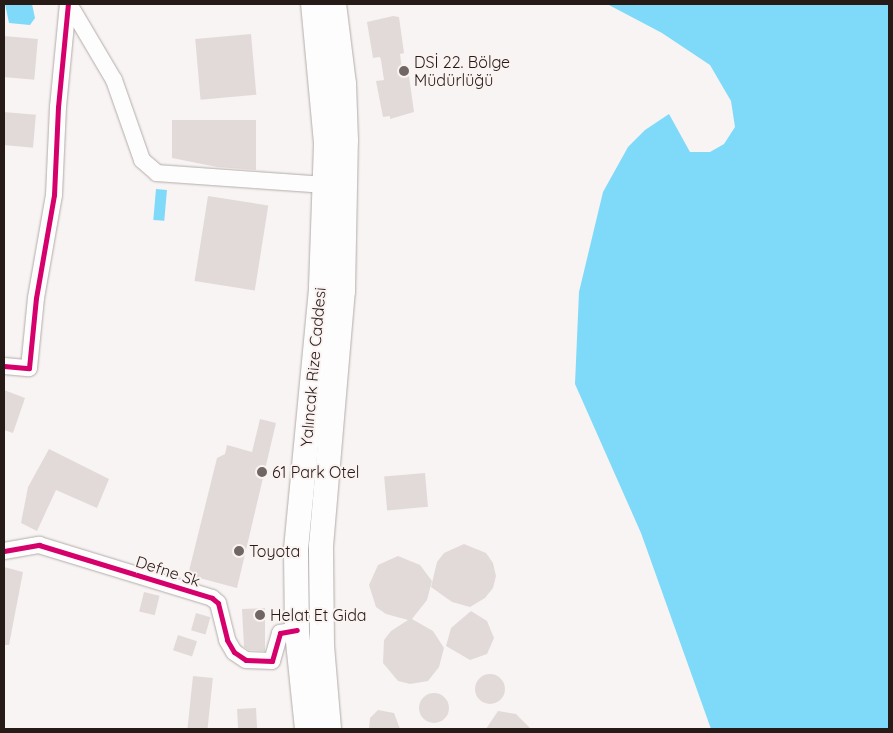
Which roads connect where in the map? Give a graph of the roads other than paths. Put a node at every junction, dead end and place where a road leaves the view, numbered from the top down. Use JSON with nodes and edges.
{"nodes":[{"id":1,"x":68,"y":4,"type":"edge"},
{"id":2,"x":313,"y":4,"type":"edge"},
{"id":3,"x":334,"y":4,"type":"edge"},
{"id":4,"x":325,"y":184,"type":"junction"},
{"id":5,"x":4,"y":366,"type":"edge"},
{"id":6,"x":4,"y":551,"type":"edge"},
{"id":7,"x":297,"y":630,"type":"junction"},
{"id":8,"x":307,"y":729,"type":"edge"},
{"id":9,"x":329,"y":729,"type":"edge"}],
"edges":[{"from":1,"to":4,"type":"street"},
{"from":1,"to":5,"type":"street"},
{"from":2,"to":4,"type":"highway","name":"Yalıncak Rize Caddesi"},
{"from":3,"to":9,"type":"highway","name":"Yalıncak Rize Caddesi"},
{"from":4,"to":7,"type":"highway","name":"Yalıncak Rize Caddesi"},
{"from":6,"to":7,"type":"street","name":"Defne Sk"},
{"from":7,"to":8,"type":"highway","name":"Yalıncak Rize Caddesi"}]}
